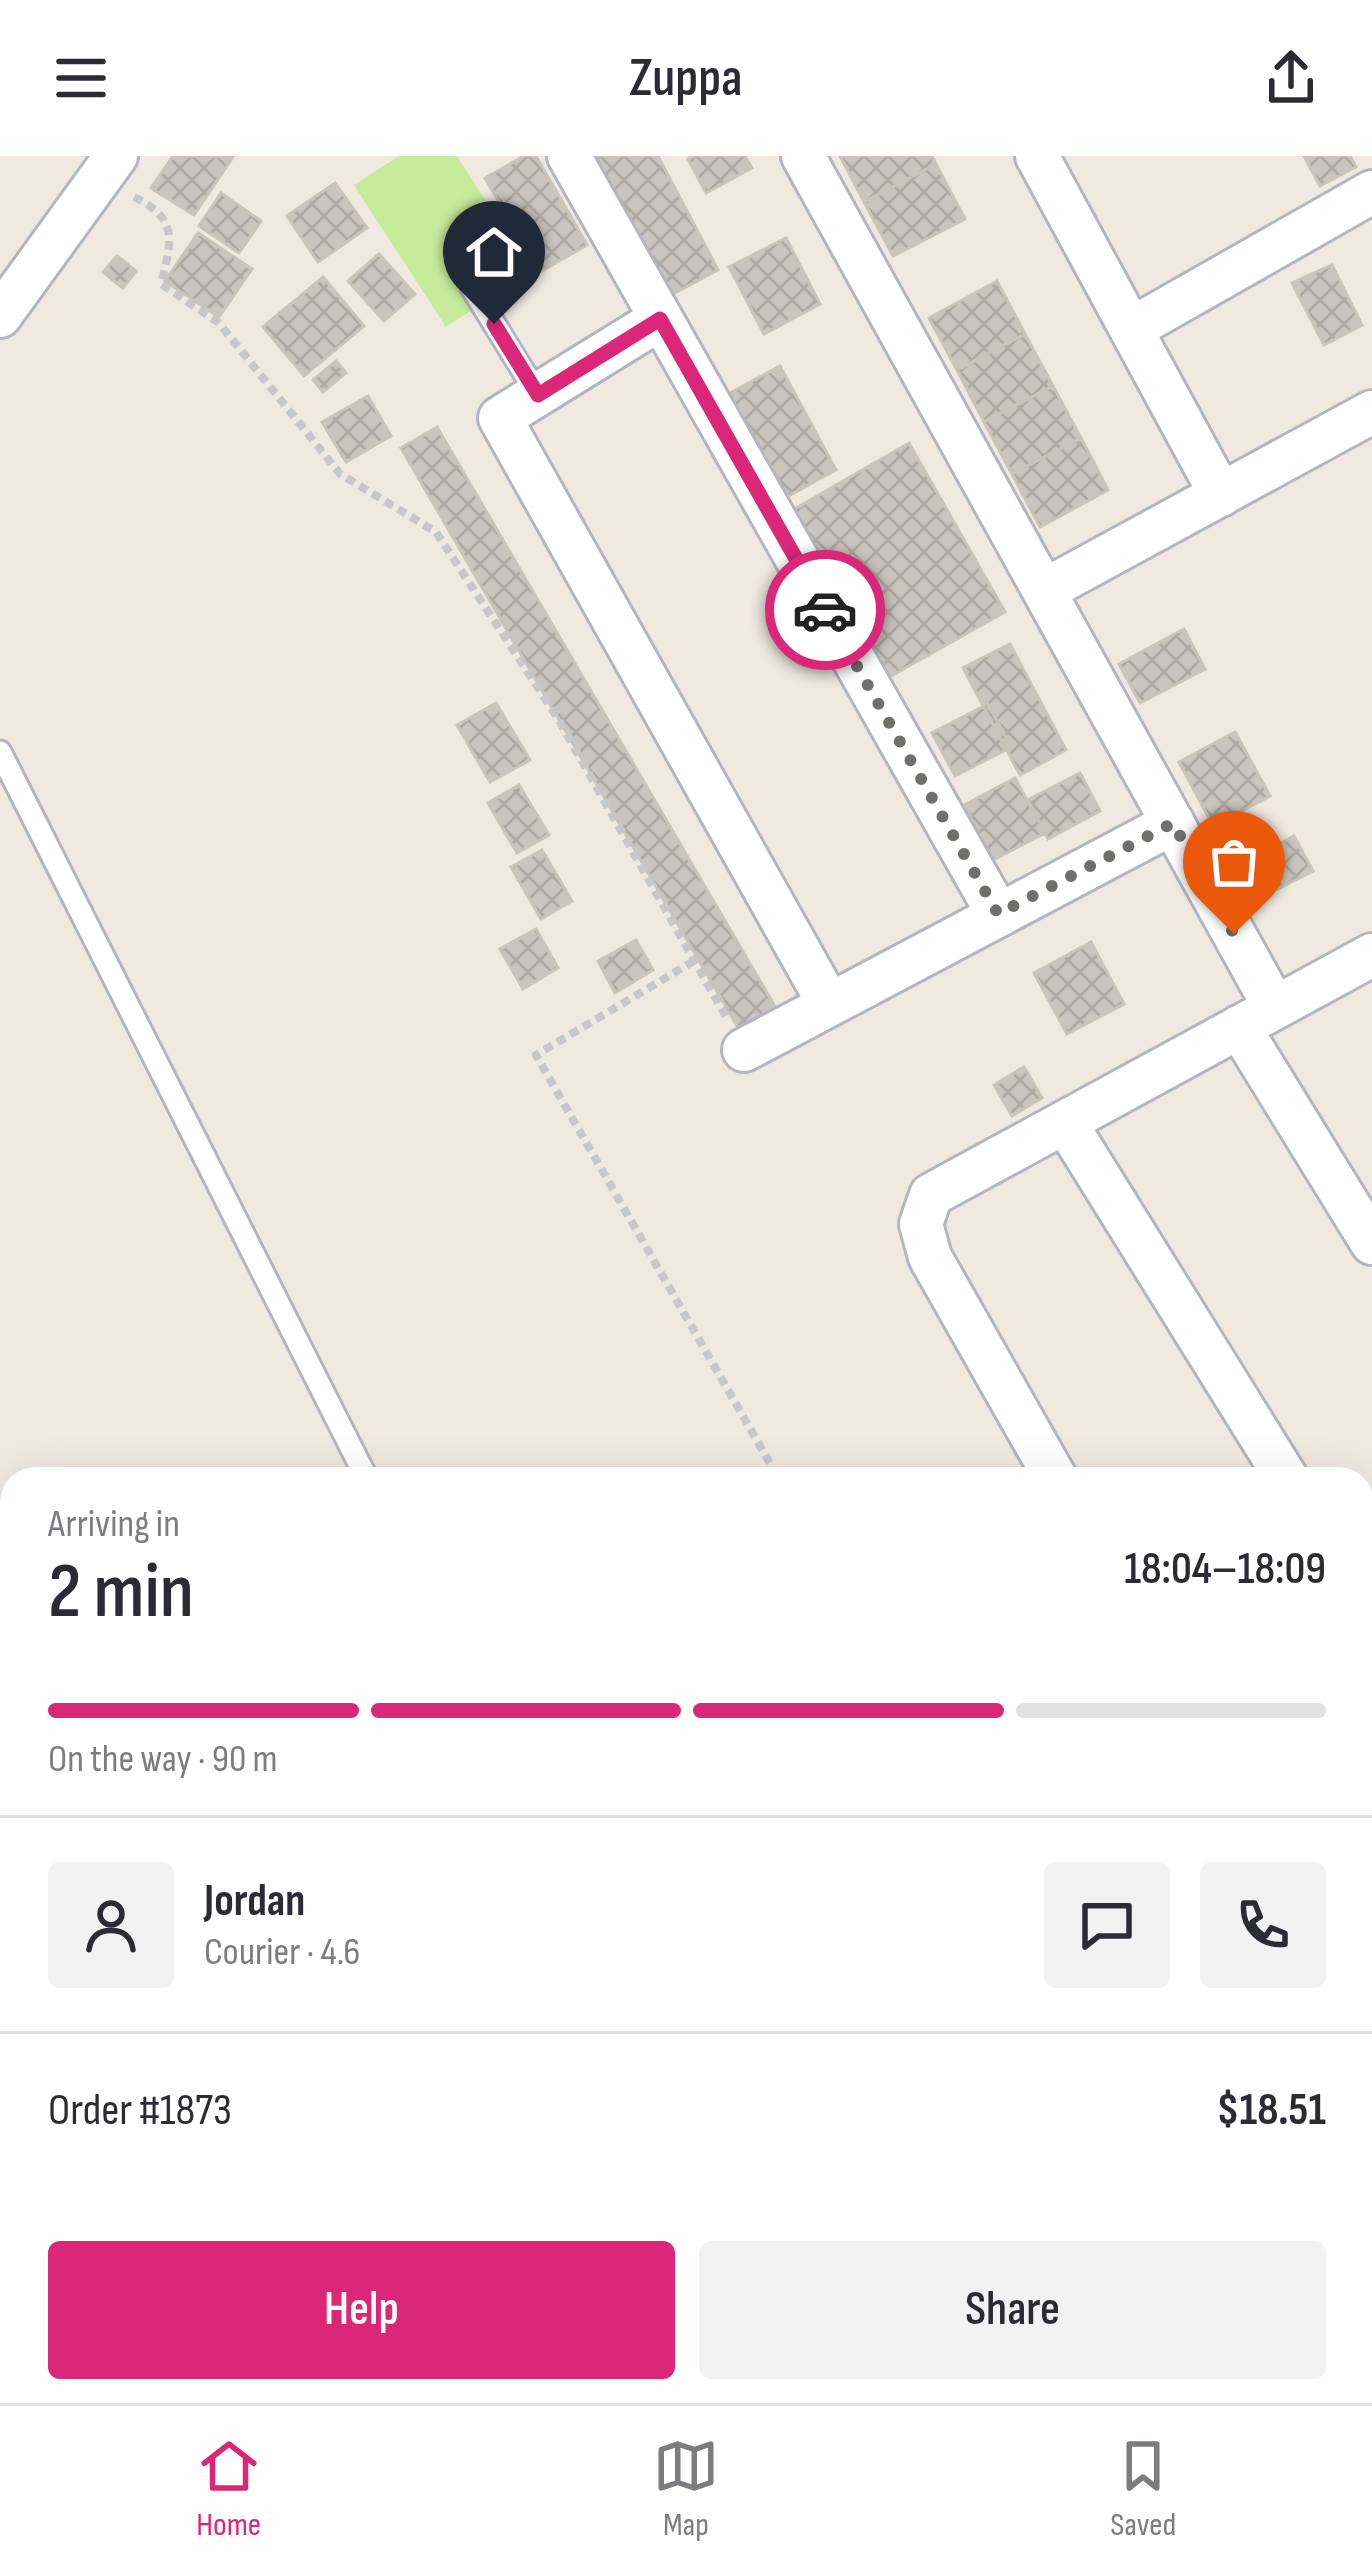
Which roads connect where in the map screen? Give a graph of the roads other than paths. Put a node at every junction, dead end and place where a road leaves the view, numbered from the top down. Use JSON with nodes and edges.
{"nodes":[{"id":1,"x":568,"y":156,"type":"edge"},
{"id":2,"x":803,"y":156,"type":"edge"},
{"id":3,"x":1037,"y":156,"type":"edge"},
{"id":4,"x":108,"y":168,"type":"edge"},
{"id":5,"x":1372,"y":192,"type":"edge"},
{"id":6,"x":472,"y":288,"type":"dead end"},
{"id":7,"x":0,"y":316,"type":"edge"},
{"id":8,"x":660,"y":319,"type":"junction"},
{"id":9,"x":1131,"y":329,"type":"junction"},
{"id":10,"x":538,"y":395,"type":"junction"},
{"id":11,"x":1372,"y":412,"type":"edge"},
{"id":12,"x":1221,"y":496,"type":"junction"},
{"id":13,"x":1045,"y":590,"type":"junction"},
{"id":14,"x":0,"y":752,"type":"edge"},
{"id":15,"x":1173,"y":823,"type":"junction"},
{"id":16,"x":998,"y":914,"type":"junction"},
{"id":17,"x":1372,"y":955,"type":"edge"},
{"id":18,"x":829,"y":1004,"type":"junction"},
{"id":19,"x":1257,"y":1017,"type":"junction"},
{"id":20,"x":744,"y":1050,"type":"road end"},
{"id":21,"x":1065,"y":1122,"type":"junction"},
{"id":22,"x":1372,"y":1243,"type":"edge"},
{"id":23,"x":361,"y":1467,"type":"edge"},
{"id":24,"x":1049,"y":1467,"type":"edge"},
{"id":25,"x":1280,"y":1467,"type":"edge"}],
"edges":[{"from":1,"to":8,"type":"street"},
{"from":2,"to":13,"type":"street"},
{"from":3,"to":9,"type":"street"},
{"from":4,"to":7,"type":"street"},
{"from":5,"to":9,"type":"street"},
{"from":6,"to":10,"type":"lane"},
{"from":8,"to":10,"type":"street"},
{"from":8,"to":16,"type":"street"},
{"from":9,"to":12,"type":"street"},
{"from":10,"to":18,"type":"street"},
{"from":11,"to":12,"type":"street"},
{"from":12,"to":13,"type":"street"},
{"from":13,"to":15,"type":"street"},
{"from":14,"to":23,"type":"lane"},
{"from":15,"to":16,"type":"street"},
{"from":15,"to":19,"type":"street"},
{"from":16,"to":18,"type":"street"},
{"from":17,"to":19,"type":"street"},
{"from":18,"to":20,"type":"street"},
{"from":19,"to":21,"type":"street"},
{"from":19,"to":22,"type":"street"},
{"from":21,"to":24,"type":"street"},
{"from":21,"to":25,"type":"street"}]}
